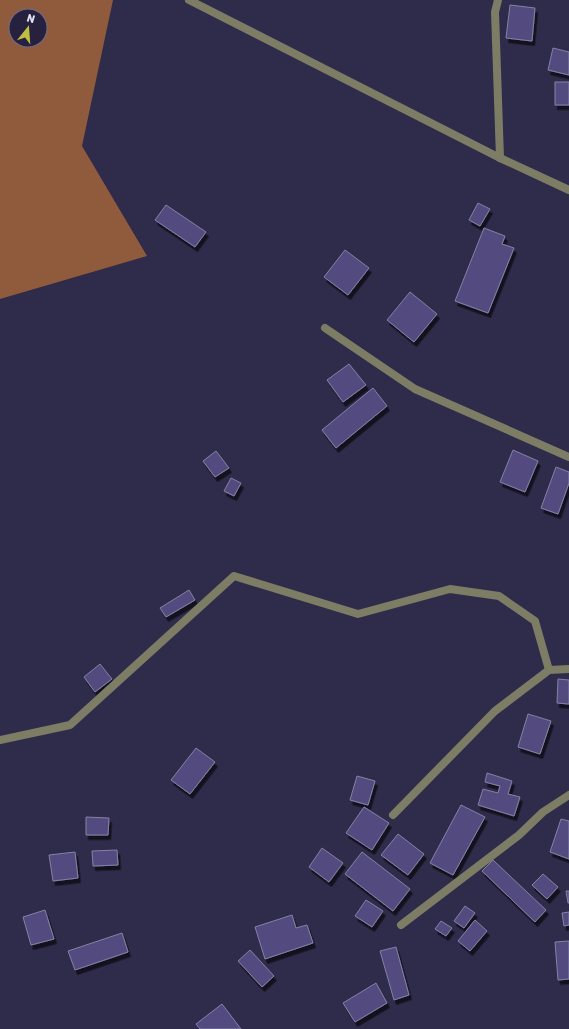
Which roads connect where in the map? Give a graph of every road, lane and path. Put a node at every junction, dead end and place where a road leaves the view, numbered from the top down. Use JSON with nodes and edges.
{"nodes":[{"id":1,"x":190,"y":0,"type":"edge"},
{"id":2,"x":498,"y":0,"type":"edge"},
{"id":3,"x":500,"y":158,"type":"junction"},
{"id":4,"x":569,"y":190,"type":"edge"},
{"id":5,"x":325,"y":328,"type":"dead end"},
{"id":6,"x":569,"y":457,"type":"edge"},
{"id":7,"x":569,"y":669,"type":"edge"},
{"id":8,"x":549,"y":670,"type":"junction"},
{"id":9,"x":0,"y":740,"type":"edge"},
{"id":10,"x":569,"y":795,"type":"edge"},
{"id":11,"x":393,"y":815,"type":"dead end"},
{"id":12,"x":401,"y":925,"type":"dead end"}],
"edges":[{"from":1,"to":3,"type":"street"},
{"from":2,"to":3,"type":"street"},
{"from":3,"to":4,"type":"street"},
{"from":5,"to":6,"type":"street"},
{"from":7,"to":8,"type":"street"},
{"from":8,"to":9,"type":"street"},
{"from":8,"to":11,"type":"street"},
{"from":10,"to":12,"type":"street"}]}
